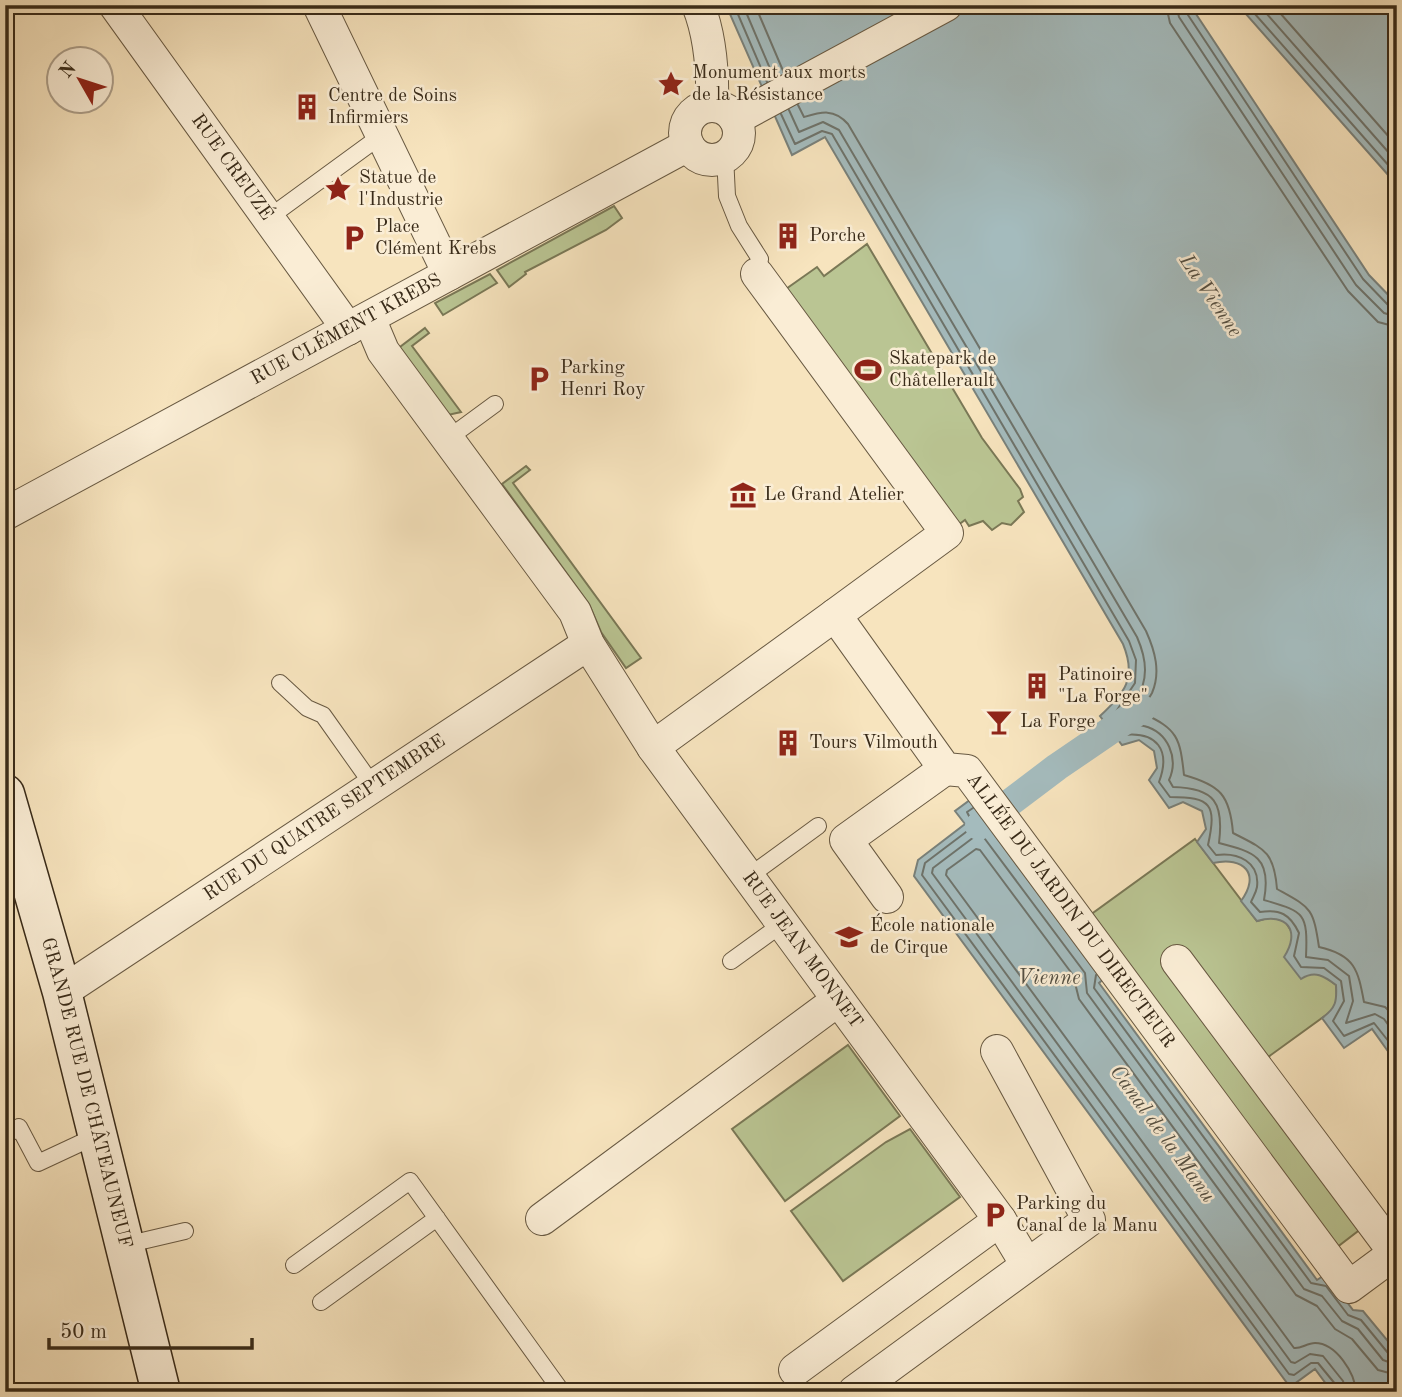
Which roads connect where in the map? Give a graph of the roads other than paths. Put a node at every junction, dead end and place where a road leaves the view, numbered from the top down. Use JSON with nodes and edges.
{"nodes":[{"id":1,"x":115,"y":5,"type":"edge"},
{"id":2,"x":319,"y":5,"type":"edge"},
{"id":3,"x":698,"y":5,"type":"edge"},
{"id":4,"x":946,"y":5,"type":"edge"},
{"id":5,"x":736,"y":110,"type":"junction"},
{"id":6,"x":382,"y":135,"type":"junction"},
{"id":7,"x":688,"y":145,"type":"junction"},
{"id":8,"x":725,"y":156,"type":"junction"},
{"id":9,"x":267,"y":219,"type":"junction"},
{"id":10,"x":449,"y":274,"type":"junction"},
{"id":11,"x":757,"y":274,"type":"joint"},
{"id":12,"x":359,"y":324,"type":"junction"},
{"id":13,"x":495,"y":404,"type":"dead end"},
{"id":14,"x":446,"y":440,"type":"junction"},
{"id":15,"x":5,"y":514,"type":"edge"},
{"id":16,"x":835,"y":615,"type":"junction"},
{"id":17,"x":588,"y":644,"type":"junction"},
{"id":18,"x":280,"y":683,"type":"dead end"},
{"id":19,"x":653,"y":747,"type":"junction"},
{"id":20,"x":945,"y":769,"type":"junction"},
{"id":21,"x":374,"y":787,"type":"junction"},
{"id":22,"x":5,"y":794,"type":"edge"},
{"id":23,"x":818,"y":826,"type":"dead end"},
{"id":24,"x":748,"y":877,"type":"junction"},
{"id":25,"x":887,"y":897,"type":"dead end"},
{"id":26,"x":782,"y":923,"type":"junction"},
{"id":27,"x":731,"y":961,"type":"dead end"},
{"id":28,"x":1177,"y":961,"type":"dead end"},
{"id":29,"x":62,"y":992,"type":"junction"},
{"id":30,"x":838,"y":1000,"type":"junction"},
{"id":31,"x":997,"y":1051,"type":"dead end"},
{"id":32,"x":98,"y":1135,"type":"junction"},
{"id":33,"x":5,"y":1136,"type":"edge"},
{"id":34,"x":437,"y":1218,"type":"junction"},
{"id":35,"x":542,"y":1219,"type":"dead end"},
{"id":36,"x":1000,"y":1220,"type":"junction"},
{"id":37,"x":185,"y":1231,"type":"dead end"},
{"id":38,"x":125,"y":1245,"type":"junction"},
{"id":39,"x":1396,"y":1252,"type":"edge"},
{"id":40,"x":1021,"y":1255,"type":"dead end"},
{"id":41,"x":294,"y":1265,"type":"dead end"},
{"id":42,"x":321,"y":1302,"type":"dead end"},
{"id":43,"x":795,"y":1370,"type":"dead end"},
{"id":44,"x":161,"y":1392,"type":"edge"},
{"id":45,"x":562,"y":1392,"type":"edge"},
{"id":46,"x":854,"y":1392,"type":"edge"}],
"edges":[{"from":1,"to":9,"type":"street","name":"RUE CREUZÉ"},
{"from":2,"to":6,"type":"street"},
{"from":3,"to":5,"type":"street"},
{"from":4,"to":5,"type":"street"},
{"from":5,"to":7,"type":"street"},
{"from":5,"to":8,"type":"street"},
{"from":6,"to":9,"type":"lane"},
{"from":6,"to":10,"type":"street"},
{"from":7,"to":8,"type":"street"},
{"from":7,"to":10,"type":"street","name":"RUE CLÉMENT KREBS"},
{"from":8,"to":11,"type":"lane"},
{"from":9,"to":12,"type":"street","name":"RUE CREUZÉ"},
{"from":10,"to":12,"type":"street","name":"RUE CLÉMENT KREBS"},
{"from":11,"to":16,"type":"street"},
{"from":12,"to":14,"type":"street","name":"RUE CREUZÉ"},
{"from":12,"to":15,"type":"street","name":"RUE CLÉMENT KREBS"},
{"from":13,"to":14,"type":"lane"},
{"from":14,"to":17,"type":"street","name":"RUE CREUZÉ"},
{"from":16,"to":19,"type":"street"},
{"from":16,"to":20,"type":"street","name":"ALLÉE DU JARDIN DU DIRECTEUR"},
{"from":17,"to":19,"type":"street","name":"RUE JEAN MONNET"},
{"from":17,"to":21,"type":"street","name":"RUE DU QUATRE SEPTEMBRE"},
{"from":18,"to":21,"type":"lane"},
{"from":19,"to":24,"type":"street","name":"RUE JEAN MONNET"},
{"from":20,"to":25,"type":"street"},
{"from":20,"to":39,"type":"street","name":"ALLÉE DU JARDIN DU DIRECTEUR"},
{"from":21,"to":29,"type":"street","name":"RUE DU QUATRE SEPTEMBRE"},
{"from":22,"to":29,"type":"main road","name":"GRANDE RUE DE CHÂTEAUNEUF"},
{"from":23,"to":24,"type":"lane"},
{"from":24,"to":26,"type":"street","name":"RUE JEAN MONNET"},
{"from":26,"to":27,"type":"lane"},
{"from":26,"to":30,"type":"street","name":"RUE JEAN MONNET"},
{"from":28,"to":39,"type":"street"},
{"from":29,"to":32,"type":"main road","name":"GRANDE RUE DE CHÂTEAUNEUF"},
{"from":30,"to":35,"type":"street"},
{"from":30,"to":36,"type":"street","name":"RUE JEAN MONNET"},
{"from":31,"to":46,"type":"street"},
{"from":32,"to":33,"type":"lane"},
{"from":32,"to":38,"type":"main road","name":"GRANDE RUE DE CHÂTEAUNEUF"},
{"from":34,"to":41,"type":"lane"},
{"from":34,"to":42,"type":"lane"},
{"from":34,"to":45,"type":"lane"},
{"from":36,"to":40,"type":"street","name":"RUE JEAN MONNET"},
{"from":36,"to":43,"type":"street"},
{"from":37,"to":38,"type":"lane"},
{"from":38,"to":44,"type":"main road","name":"GRANDE RUE DE CHÂTEAUNEUF"}]}
